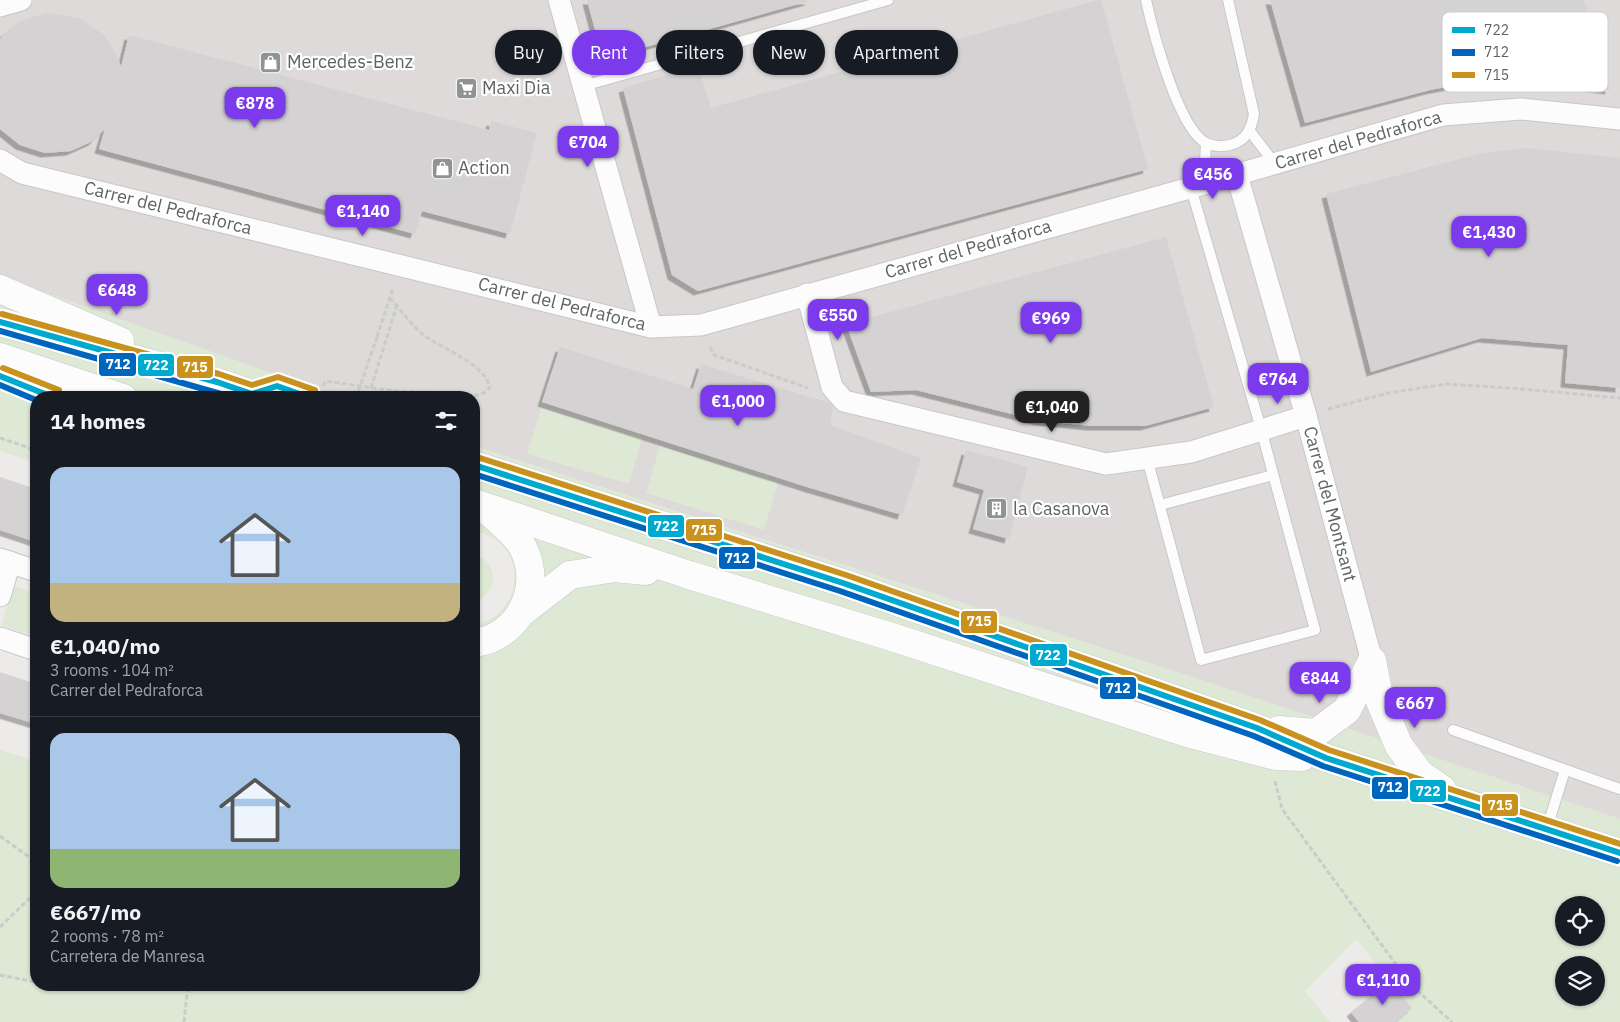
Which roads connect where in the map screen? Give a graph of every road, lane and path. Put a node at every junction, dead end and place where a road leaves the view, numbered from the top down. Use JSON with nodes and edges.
{"nodes":[{"id":1,"x":21,"y":0,"type":"edge"},
{"id":2,"x":559,"y":0,"type":"edge"},
{"id":3,"x":888,"y":0,"type":"edge"},
{"id":4,"x":1146,"y":0,"type":"edge"},
{"id":5,"x":1228,"y":0,"type":"edge"},
{"id":6,"x":0,"y":6,"type":"edge"},
{"id":7,"x":583,"y":86,"type":"junction"},
{"id":8,"x":1620,"y":119,"type":"edge"},
{"id":9,"x":1249,"y":130,"type":"junction"},
{"id":10,"x":1206,"y":143,"type":"junction"},
{"id":11,"x":0,"y":160,"type":"edge"},
{"id":12,"x":1275,"y":164,"type":"junction"},
{"id":13,"x":1237,"y":175,"type":"junction"},
{"id":14,"x":1198,"y":186,"type":"junction"},
{"id":15,"x":400,"y":265,"type":"junction"},
{"id":16,"x":0,"y":289,"type":"edge"},
{"id":17,"x":807,"y":294,"type":"junction"},
{"id":18,"x":390,"y":298,"type":"junction"},
{"id":19,"x":397,"y":305,"type":"junction"},
{"id":20,"x":0,"y":322,"type":"edge"},
{"id":21,"x":701,"y":325,"type":"junction"},
{"id":22,"x":651,"y":327,"type":"junction"},
{"id":23,"x":0,"y":357,"type":"edge"},
{"id":24,"x":0,"y":376,"type":"edge"},
{"id":25,"x":217,"y":382,"type":"junction"},
{"id":26,"x":372,"y":388,"type":"junction"},
{"id":27,"x":322,"y":389,"type":"dead end"},
{"id":28,"x":38,"y":391,"type":"edge"},
{"id":29,"x":102,"y":391,"type":"edge"},
{"id":30,"x":241,"y":391,"type":"edge"},
{"id":31,"x":266,"y":391,"type":"edge"},
{"id":32,"x":292,"y":391,"type":"edge"},
{"id":33,"x":358,"y":391,"type":"edge"},
{"id":34,"x":395,"y":391,"type":"edge"},
{"id":35,"x":480,"y":394,"type":"edge"},
{"id":36,"x":1620,"y":398,"type":"edge"},
{"id":37,"x":844,"y":401,"type":"junction"},
{"id":38,"x":1306,"y":416,"type":"junction"},
{"id":39,"x":1261,"y":429,"type":"junction"},
{"id":40,"x":0,"y":438,"type":"edge"},
{"id":41,"x":30,"y":448,"type":"edge"},
{"id":42,"x":1147,"y":458,"type":"junction"},
{"id":43,"x":480,"y":467,"type":"edge"},
{"id":44,"x":1274,"y":476,"type":"junction"},
{"id":45,"x":480,"y":504,"type":"edge"},
{"id":46,"x":480,"y":505,"type":"edge"},
{"id":47,"x":1160,"y":505,"type":"junction"},
{"id":48,"x":480,"y":507,"type":"edge"},
{"id":49,"x":764,"y":558,"type":"junction"},
{"id":50,"x":5,"y":560,"type":"edge"},
{"id":51,"x":30,"y":569,"type":"edge"},
{"id":52,"x":689,"y":575,"type":"junction"},
{"id":53,"x":0,"y":596,"type":"edge"},
{"id":54,"x":520,"y":614,"type":"junction"},
{"id":55,"x":0,"y":638,"type":"edge"},
{"id":56,"x":480,"y":642,"type":"edge"},
{"id":57,"x":30,"y":648,"type":"edge"},
{"id":58,"x":1372,"y":661,"type":"junction"},
{"id":59,"x":1257,"y":728,"type":"junction"},
{"id":60,"x":1453,"y":730,"type":"dead end"},
{"id":61,"x":1276,"y":756,"type":"junction"},
{"id":62,"x":1326,"y":758,"type":"junction"},
{"id":63,"x":1566,"y":770,"type":"junction"},
{"id":64,"x":1620,"y":789,"type":"edge"},
{"id":65,"x":1456,"y":800,"type":"junction"},
{"id":66,"x":1547,"y":829,"type":"junction"},
{"id":67,"x":0,"y":836,"type":"edge"},
{"id":68,"x":1620,"y":852,"type":"edge"},
{"id":69,"x":30,"y":858,"type":"edge"},
{"id":70,"x":30,"y":898,"type":"edge"},
{"id":71,"x":0,"y":927,"type":"edge"},
{"id":72,"x":0,"y":975,"type":"edge"},
{"id":73,"x":30,"y":981,"type":"edge"},
{"id":74,"x":187,"y":991,"type":"edge"},
{"id":75,"x":184,"y":1022,"type":"edge"},
{"id":76,"x":1452,"y":1022,"type":"edge"}],
"edges":[{"from":1,"to":6,"type":"street"},
{"from":2,"to":7,"type":"street"},
{"from":3,"to":7,"type":"lane"},
{"from":4,"to":10,"type":"lane"},
{"from":5,"to":9,"type":"lane"},
{"from":7,"to":22,"type":"street"},
{"from":8,"to":12,"type":"street","name":"Carrer del Pedraforca"},
{"from":9,"to":10,"type":"lane"},
{"from":9,"to":12,"type":"lane"},
{"from":10,"to":14,"type":"lane"},
{"from":11,"to":15,"type":"street","name":"Carrer del Pedraforca"},
{"from":12,"to":13,"type":"street","name":"Carrer del Pedraforca"},
{"from":13,"to":14,"type":"street","name":"Carrer del Pedraforca"},
{"from":13,"to":38,"type":"street","name":"Carrer del Montsant"},
{"from":14,"to":17,"type":"street","name":"Carrer del Pedraforca"},
{"from":14,"to":39,"type":"lane"},
{"from":15,"to":18,"type":"path"},
{"from":15,"to":22,"type":"street","name":"Carrer del Pedraforca"},
{"from":16,"to":25,"type":"main road"},
{"from":17,"to":21,"type":"street","name":"Carrer del Pedraforca"},
{"from":17,"to":37,"type":"street"},
{"from":18,"to":19,"type":"path"},
{"from":18,"to":33,"type":"path","bridge":true},
{"from":19,"to":26,"type":"path"},
{"from":19,"to":35,"type":"path"},
{"from":20,"to":25,"type":"main road"},
{"from":21,"to":22,"type":"street","name":"Carrer del Pedraforca"},
{"from":21,"to":37,"type":"path"},
{"from":23,"to":29,"type":"main road"},
{"from":24,"to":28,"type":"lane"},
{"from":25,"to":30,"type":"main road"},
{"from":26,"to":27,"type":"path"},
{"from":26,"to":34,"type":"path"},
{"from":31,"to":32,"type":"lane"},
{"from":36,"to":38,"type":"path"},
{"from":37,"to":42,"type":"street"},
{"from":38,"to":39,"type":"street"},
{"from":38,"to":58,"type":"street","name":"Carrer del Montsant"},
{"from":39,"to":42,"type":"street"},
{"from":39,"to":44,"type":"lane"},
{"from":40,"to":41,"type":"path"},
{"from":42,"to":47,"type":"lane"},
{"from":43,"to":49,"type":"main road"},
{"from":44,"to":47,"type":"lane"},
{"from":44,"to":47,"type":"lane"},
{"from":45,"to":49,"type":"main road"},
{"from":46,"to":52,"type":"main road"},
{"from":48,"to":54,"type":"main road"},
{"from":49,"to":59,"type":"main road"},
{"from":50,"to":51,"type":"street"},
{"from":50,"to":53,"type":"street"},
{"from":52,"to":54,"type":"main road"},
{"from":52,"to":61,"type":"main road"},
{"from":54,"to":56,"type":"main road"},
{"from":55,"to":57,"type":"street"},
{"from":58,"to":59,"type":"main road"},
{"from":58,"to":65,"type":"main road"},
{"from":59,"to":62,"type":"main road"},
{"from":60,"to":63,"type":"lane"},
{"from":61,"to":62,"type":"main road"},
{"from":61,"to":76,"type":"path"},
{"from":62,"to":65,"type":"main road"},
{"from":63,"to":64,"type":"lane"},
{"from":63,"to":66,"type":"lane"},
{"from":65,"to":66,"type":"main road"},
{"from":66,"to":68,"type":"main road"},
{"from":67,"to":69,"type":"path"},
{"from":70,"to":71,"type":"path"},
{"from":72,"to":73,"type":"path"},
{"from":74,"to":75,"type":"path"}]}
